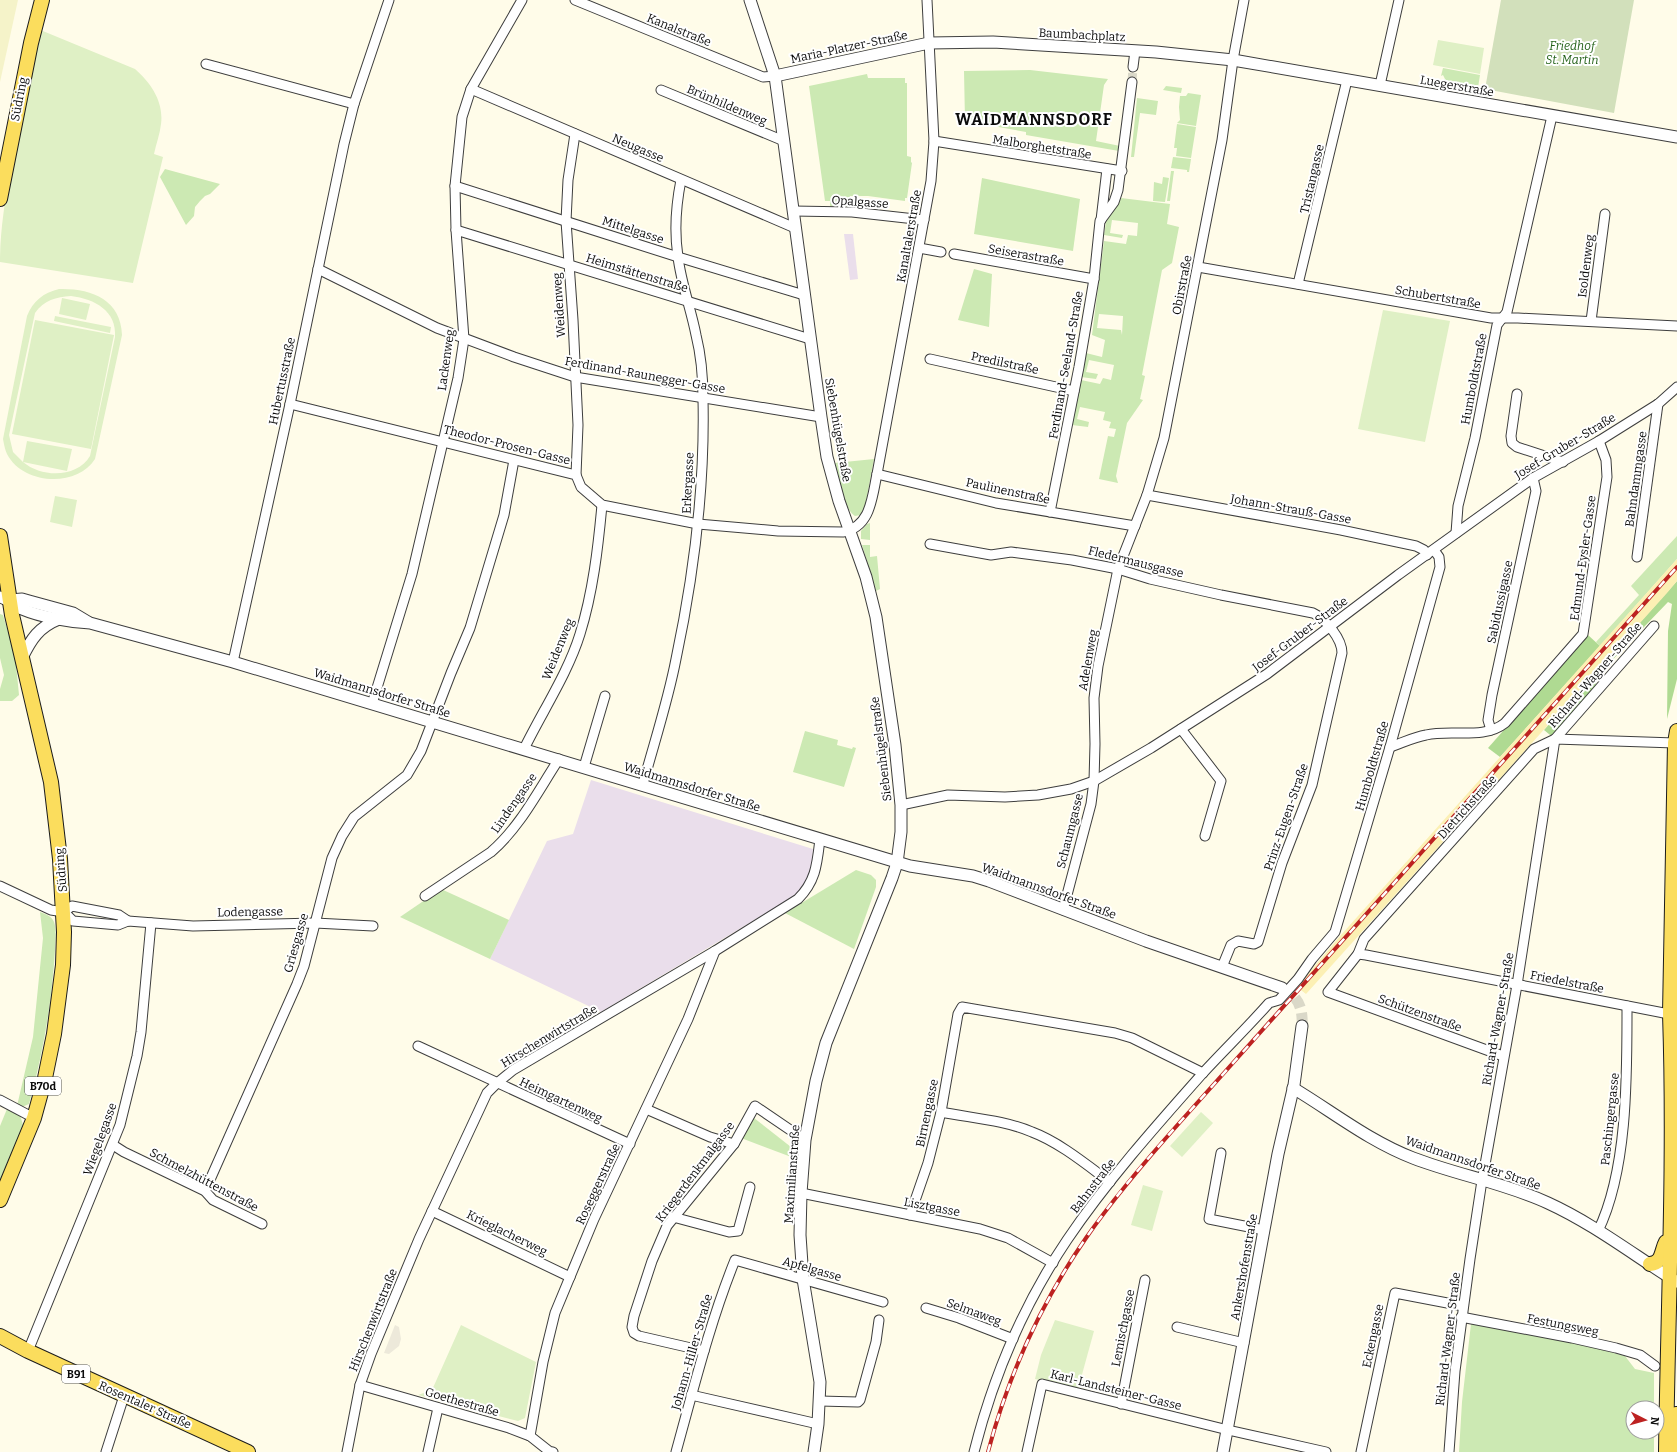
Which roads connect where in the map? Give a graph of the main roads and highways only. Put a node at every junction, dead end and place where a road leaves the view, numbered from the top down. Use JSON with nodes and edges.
{"nodes":[{"id":1,"x":42,"y":0,"type":"edge"},
{"id":2,"x":0,"y":199,"type":"edge"},
{"id":3,"x":0,"y":536,"type":"edge"},
{"id":4,"x":5,"y":599,"type":"edge"},
{"id":5,"x":1676,"y":737,"type":"edge"},
{"id":6,"x":1673,"y":1015,"type":"edge"},
{"id":7,"x":0,"y":1200,"type":"edge"},
{"id":8,"x":1670,"y":1232,"type":"junction"},
{"id":9,"x":1650,"y":1264,"type":"road end"},
{"id":10,"x":1673,"y":1280,"type":"edge"},
{"id":11,"x":0,"y":1336,"type":"edge"},
{"id":12,"x":1677,"y":1343,"type":"edge"},
{"id":13,"x":248,"y":1452,"type":"edge"},
{"id":14,"x":1666,"y":1452,"type":"edge"},
{"id":15,"x":1677,"y":1452,"type":"edge"}],
"edges":[{"from":1,"to":2,"type":"main road","name":"Südring"},
{"from":3,"to":4,"type":"main road","name":"Südring","number":"B70d"},
{"from":4,"to":7,"type":"main road","name":"Südring","number":"B70d"},
{"from":5,"to":6,"type":"main road"},
{"from":6,"to":8,"type":"main road"},
{"from":8,"to":9,"type":"main road"},
{"from":8,"to":10,"type":"main road"},
{"from":10,"to":14,"type":"main road"},
{"from":11,"to":13,"type":"main road","name":"Rosentaler Straße","number":"B91"},
{"from":12,"to":15,"type":"main road"}]}
